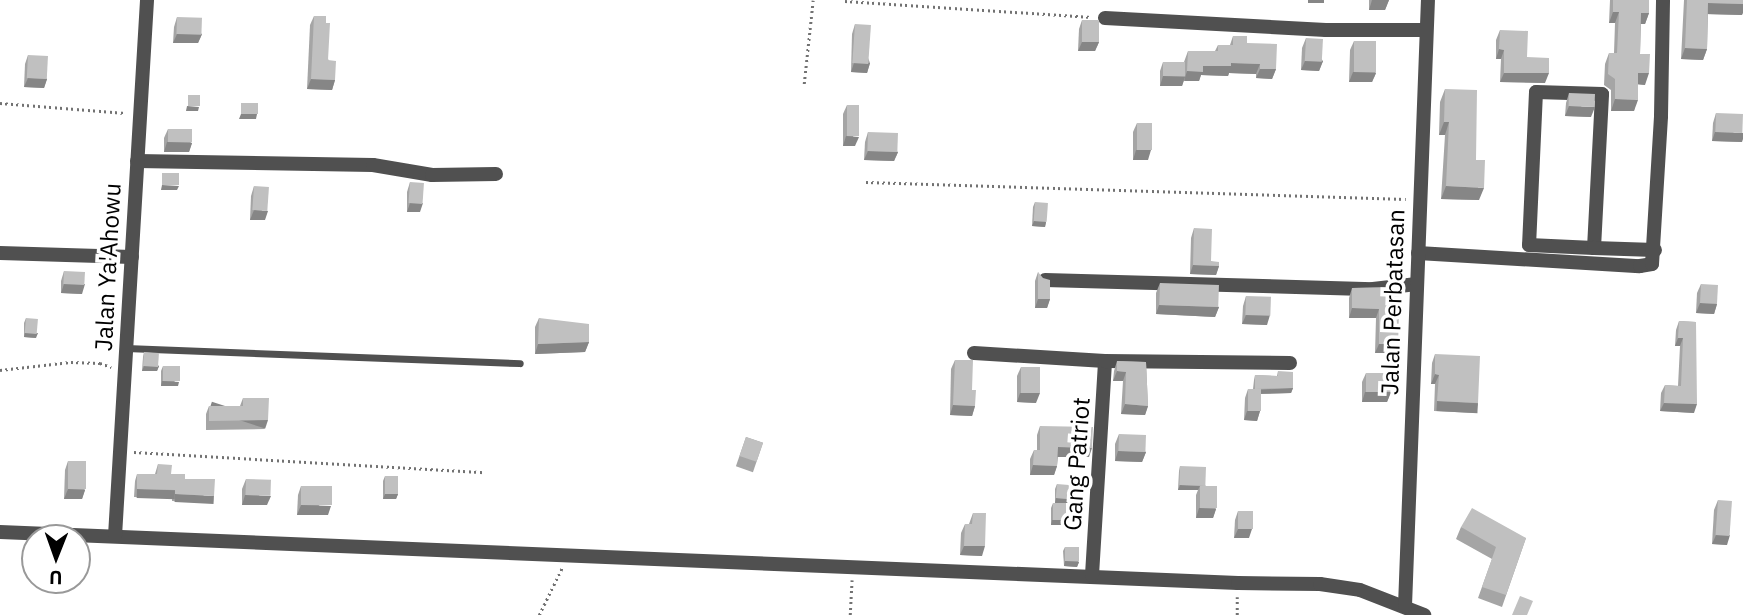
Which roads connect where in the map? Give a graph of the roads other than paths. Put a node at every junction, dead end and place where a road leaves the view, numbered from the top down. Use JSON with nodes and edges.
{"nodes":[{"id":1,"x":147,"y":0,"type":"edge"},
{"id":2,"x":1428,"y":0,"type":"edge"},
{"id":3,"x":1663,"y":0,"type":"edge"},
{"id":4,"x":1105,"y":18,"type":"road end"},
{"id":5,"x":1426,"y":30,"type":"junction"},
{"id":6,"x":137,"y":160,"type":"junction"},
{"id":7,"x":496,"y":174,"type":"dead end"},
{"id":8,"x":1594,"y":248,"type":"junction"},
{"id":9,"x":1655,"y":250,"type":"junction"},
{"id":10,"x":0,"y":253,"type":"edge"},
{"id":11,"x":1418,"y":253,"type":"junction"},
{"id":12,"x":131,"y":257,"type":"junction"},
{"id":13,"x":1045,"y":280,"type":"edge"},
{"id":14,"x":1417,"y":284,"type":"junction"},
{"id":15,"x":126,"y":348,"type":"junction"},
{"id":16,"x":974,"y":353,"type":"dead end"},
{"id":17,"x":1107,"y":360,"type":"junction"},
{"id":18,"x":520,"y":363,"type":"dead end"},
{"id":19,"x":1290,"y":363,"type":"dead end"},
{"id":20,"x":0,"y":532,"type":"edge"},
{"id":21,"x":115,"y":536,"type":"junction"},
{"id":22,"x":1092,"y":575,"type":"junction"},
{"id":23,"x":1405,"y":606,"type":"junction"},
{"id":24,"x":1424,"y":615,"type":"edge"}],
"edges":[{"from":1,"to":6,"type":"street","name":"Jalan Ya'Ahowu"},
{"from":2,"to":5,"type":"street","name":"Jalan Perbatasan"},
{"from":3,"to":9,"type":"street"},
{"from":4,"to":5,"type":"street"},
{"from":5,"to":11,"type":"street","name":"Jalan Perbatasan"},
{"from":6,"to":7,"type":"street"},
{"from":6,"to":12,"type":"street","name":"Jalan Ya'Ahowu"},
{"from":8,"to":8,"type":"street"},
{"from":8,"to":9,"type":"street"},
{"from":9,"to":11,"type":"street"},
{"from":10,"to":12,"type":"street"},
{"from":11,"to":14,"type":"street","name":"Jalan Perbatasan"},
{"from":12,"to":15,"type":"street","name":"Jalan Ya'Ahowu"},
{"from":13,"to":14,"type":"street"},
{"from":14,"to":23,"type":"street","name":"Jalan Perbatasan"},
{"from":15,"to":18,"type":"lane"},
{"from":15,"to":21,"type":"street","name":"Jalan Ya'Ahowu"},
{"from":16,"to":17,"type":"street"},
{"from":17,"to":19,"type":"street"},
{"from":17,"to":22,"type":"street","name":"Gang Patriot"},
{"from":20,"to":21,"type":"street"},
{"from":21,"to":22,"type":"street"},
{"from":22,"to":23,"type":"street"},
{"from":23,"to":24,"type":"street"}]}
